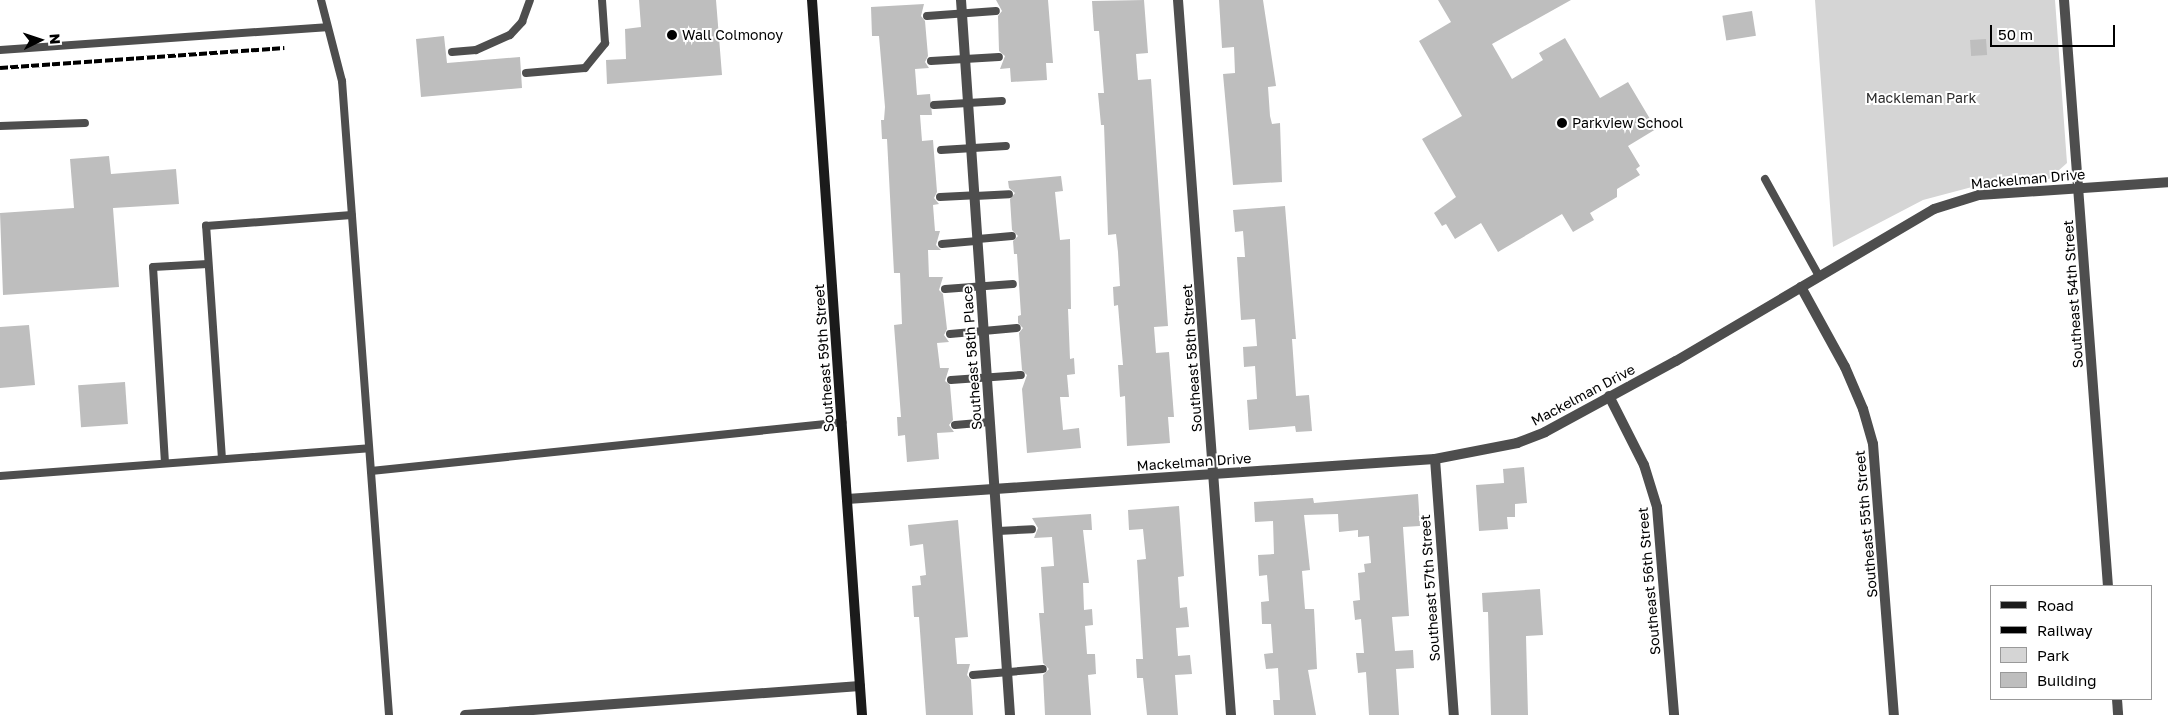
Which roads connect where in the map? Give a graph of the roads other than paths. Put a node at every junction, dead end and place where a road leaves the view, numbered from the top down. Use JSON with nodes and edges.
{"nodes":[{"id":1,"x":321,"y":0,"type":"edge"},
{"id":2,"x":530,"y":0,"type":"edge"},
{"id":3,"x":602,"y":0,"type":"edge"},
{"id":4,"x":812,"y":0,"type":"edge"},
{"id":5,"x":961,"y":0,"type":"edge"},
{"id":6,"x":1178,"y":0,"type":"edge"},
{"id":7,"x":2064,"y":0,"type":"edge"},
{"id":8,"x":996,"y":11,"type":"dead end"},
{"id":9,"x":962,"y":13,"type":"junction"},
{"id":10,"x":926,"y":16,"type":"dead end"},
{"id":11,"x":326,"y":27,"type":"junction"},
{"id":12,"x":0,"y":50,"type":"edge"},
{"id":13,"x":452,"y":52,"type":"dead end"},
{"id":14,"x":998,"y":57,"type":"dead end"},
{"id":15,"x":965,"y":59,"type":"junction"},
{"id":16,"x":931,"y":61,"type":"dead end"},
{"id":17,"x":526,"y":73,"type":"dead end"},
{"id":18,"x":1002,"y":101,"type":"dead end"},
{"id":19,"x":968,"y":103,"type":"junction"},
{"id":20,"x":934,"y":105,"type":"dead end"},
{"id":21,"x":85,"y":123,"type":"dead end"},
{"id":22,"x":0,"y":126,"type":"edge"},
{"id":23,"x":1006,"y":146,"type":"dead end"},
{"id":24,"x":971,"y":148,"type":"junction"},
{"id":25,"x":941,"y":150,"type":"dead end"},
{"id":26,"x":1766,"y":179,"type":"dead end"},
{"id":27,"x":2168,"y":182,"type":"edge"},
{"id":28,"x":2079,"y":189,"type":"junction"},
{"id":29,"x":1009,"y":194,"type":"dead end"},
{"id":30,"x":975,"y":195,"type":"junction"},
{"id":31,"x":940,"y":197,"type":"dead end"},
{"id":32,"x":352,"y":215,"type":"junction"},
{"id":33,"x":1012,"y":236,"type":"dead end"},
{"id":34,"x":978,"y":240,"type":"junction"},
{"id":35,"x":942,"y":244,"type":"dead end"},
{"id":36,"x":208,"y":264,"type":"junction"},
{"id":37,"x":1819,"y":276,"type":"junction"},
{"id":38,"x":1013,"y":284,"type":"dead end"},
{"id":39,"x":981,"y":286,"type":"junction"},
{"id":40,"x":1801,"y":287,"type":"junction"},
{"id":41,"x":945,"y":289,"type":"dead end"},
{"id":42,"x":1017,"y":328,"type":"dead end"},
{"id":43,"x":984,"y":331,"type":"junction"},
{"id":44,"x":950,"y":334,"type":"dead end"},
{"id":45,"x":1021,"y":375,"type":"dead end"},
{"id":46,"x":987,"y":377,"type":"junction"},
{"id":47,"x":952,"y":380,"type":"dead end"},
{"id":48,"x":1609,"y":396,"type":"junction"},
{"id":49,"x":842,"y":422,"type":"junction"},
{"id":50,"x":990,"y":422,"type":"junction"},
{"id":51,"x":955,"y":424,"type":"dead end"},
{"id":52,"x":369,"y":448,"type":"junction"},
{"id":53,"x":222,"y":459,"type":"junction"},
{"id":54,"x":1435,"y":459,"type":"junction"},
{"id":55,"x":165,"y":463,"type":"junction"},
{"id":56,"x":371,"y":471,"type":"junction"},
{"id":57,"x":1214,"y":475,"type":"junction"},
{"id":58,"x":0,"y":476,"type":"edge"},
{"id":59,"x":995,"y":490,"type":"junction"},
{"id":60,"x":847,"y":499,"type":"junction"},
{"id":61,"x":1032,"y":529,"type":"dead end"},
{"id":62,"x":998,"y":531,"type":"junction"},
{"id":63,"x":2108,"y":585,"type":"edge"},
{"id":64,"x":1043,"y":669,"type":"dead end"},
{"id":65,"x":1008,"y":672,"type":"junction"},
{"id":66,"x":973,"y":675,"type":"dead end"},
{"id":67,"x":860,"y":686,"type":"junction"},
{"id":68,"x":2117,"y":700,"type":"edge"},
{"id":69,"x":388,"y":715,"type":"edge"},
{"id":70,"x":465,"y":715,"type":"edge"},
{"id":71,"x":862,"y":715,"type":"edge"},
{"id":72,"x":1010,"y":715,"type":"edge"},
{"id":73,"x":1231,"y":715,"type":"edge"},
{"id":74,"x":1454,"y":715,"type":"edge"},
{"id":75,"x":1674,"y":715,"type":"edge"},
{"id":76,"x":1894,"y":715,"type":"edge"},
{"id":77,"x":2118,"y":715,"type":"edge"}],
"edges":[{"from":1,"to":11,"type":"lane"},
{"from":2,"to":13,"type":"lane"},
{"from":3,"to":17,"type":"lane"},
{"from":4,"to":49,"type":"main road","name":"Southeast 59th Street"},
{"from":5,"to":9,"type":"street","name":"Southeast 58th Place"},
{"from":6,"to":57,"type":"street","name":"Southeast 58th Street"},
{"from":7,"to":28,"type":"street","name":"Southeast 54th Street"},
{"from":8,"to":9,"type":"lane"},
{"from":9,"to":10,"type":"lane"},
{"from":9,"to":15,"type":"street","name":"Southeast 58th Place"},
{"from":11,"to":12,"type":"lane"},
{"from":11,"to":32,"type":"lane"},
{"from":14,"to":15,"type":"lane"},
{"from":15,"to":16,"type":"lane"},
{"from":15,"to":19,"type":"street","name":"Southeast 58th Place"},
{"from":18,"to":19,"type":"lane"},
{"from":19,"to":20,"type":"lane"},
{"from":19,"to":24,"type":"street","name":"Southeast 58th Place"},
{"from":21,"to":22,"type":"lane"},
{"from":23,"to":24,"type":"lane"},
{"from":24,"to":25,"type":"lane"},
{"from":24,"to":30,"type":"street","name":"Southeast 58th Place"},
{"from":26,"to":37,"type":"lane"},
{"from":27,"to":28,"type":"street","name":"Mackelman Drive"},
{"from":28,"to":37,"type":"street","name":"Mackelman Drive"},
{"from":28,"to":63,"type":"street","name":"Southeast 54th Street"},
{"from":29,"to":30,"type":"lane"},
{"from":30,"to":31,"type":"lane"},
{"from":30,"to":34,"type":"street","name":"Southeast 58th Place"},
{"from":32,"to":36,"type":"lane"},
{"from":32,"to":52,"type":"lane"},
{"from":33,"to":34,"type":"lane"},
{"from":34,"to":35,"type":"lane"},
{"from":34,"to":39,"type":"street","name":"Southeast 58th Place"},
{"from":36,"to":53,"type":"lane"},
{"from":36,"to":55,"type":"lane"},
{"from":37,"to":40,"type":"street","name":"Mackelman Drive"},
{"from":38,"to":39,"type":"lane"},
{"from":39,"to":41,"type":"lane"},
{"from":39,"to":43,"type":"street","name":"Southeast 58th Place"},
{"from":40,"to":48,"type":"street","name":"Mackelman Drive"},
{"from":40,"to":76,"type":"street","name":"Southeast 55th Street"},
{"from":42,"to":43,"type":"lane"},
{"from":43,"to":44,"type":"lane"},
{"from":43,"to":46,"type":"street","name":"Southeast 58th Place"},
{"from":45,"to":46,"type":"lane"},
{"from":46,"to":47,"type":"lane"},
{"from":46,"to":50,"type":"street","name":"Southeast 58th Place"},
{"from":48,"to":54,"type":"street","name":"Mackelman Drive"},
{"from":48,"to":75,"type":"street","name":"Southeast 56th Street"},
{"from":49,"to":56,"type":"lane"},
{"from":49,"to":60,"type":"main road","name":"Southeast 59th Street"},
{"from":50,"to":51,"type":"lane"},
{"from":50,"to":59,"type":"street","name":"Southeast 58th Place"},
{"from":52,"to":53,"type":"lane"},
{"from":52,"to":56,"type":"lane"},
{"from":53,"to":55,"type":"lane"},
{"from":54,"to":57,"type":"street","name":"Mackelman Drive"},
{"from":54,"to":74,"type":"street","name":"Southeast 57th Street"},
{"from":55,"to":58,"type":"lane"},
{"from":56,"to":69,"type":"lane"},
{"from":57,"to":59,"type":"street","name":"Mackelman Drive"},
{"from":57,"to":73,"type":"street","name":"Southeast 58th Street"},
{"from":59,"to":60,"type":"street","name":"Mackelman Drive"},
{"from":59,"to":62,"type":"street","name":"Southeast 58th Place"},
{"from":60,"to":67,"type":"main road","name":"Southeast 59th Street"},
{"from":61,"to":62,"type":"lane"},
{"from":62,"to":65,"type":"street","name":"Southeast 58th Place"},
{"from":64,"to":65,"type":"lane"},
{"from":65,"to":66,"type":"lane"},
{"from":65,"to":72,"type":"street","name":"Southeast 58th Place"},
{"from":67,"to":70,"type":"street"},
{"from":67,"to":71,"type":"main road","name":"Southeast 59th Street"},
{"from":68,"to":77,"type":"street"}]}
